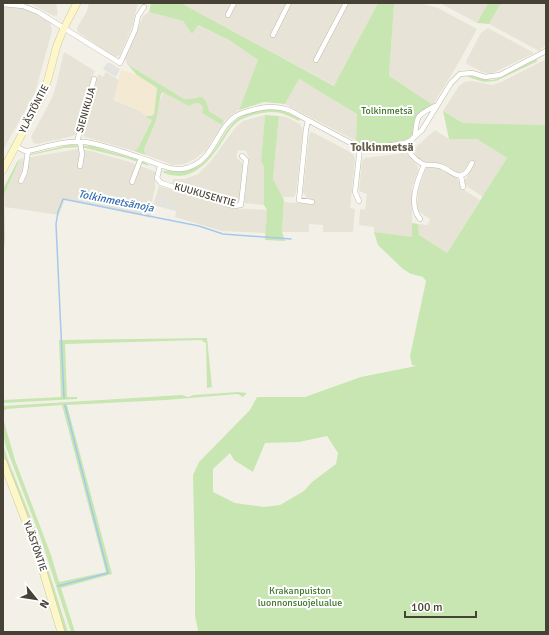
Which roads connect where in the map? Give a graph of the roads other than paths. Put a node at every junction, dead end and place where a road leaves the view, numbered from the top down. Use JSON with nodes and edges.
{"nodes":[{"id":1,"x":77,"y":3,"type":"edge"},
{"id":2,"x":234,"y":3,"type":"edge"},
{"id":3,"x":290,"y":3,"type":"edge"},
{"id":4,"x":346,"y":3,"type":"edge"},
{"id":5,"x":3,"y":4,"type":"edge"},
{"id":6,"x":24,"y":4,"type":"edge"},
{"id":7,"x":144,"y":7,"type":"dead end"},
{"id":8,"x":228,"y":15,"type":"dead end"},
{"id":9,"x":64,"y":28,"type":"junction"},
{"id":10,"x":273,"y":35,"type":"dead end"},
{"id":11,"x":546,"y":50,"type":"edge"},
{"id":12,"x":316,"y":60,"type":"dead end"},
{"id":13,"x":94,"y":79,"type":"dead end"},
{"id":14,"x":436,"y":106,"type":"junction"},
{"id":15,"x":308,"y":121,"type":"junction"},
{"id":16,"x":415,"y":136,"type":"junction"},
{"id":17,"x":78,"y":142,"type":"junction"},
{"id":18,"x":405,"y":143,"type":"junction"},
{"id":19,"x":15,"y":146,"type":"junction"},
{"id":20,"x":360,"y":148,"type":"junction"},
{"id":21,"x":28,"y":151,"type":"junction"},
{"id":22,"x":242,"y":156,"type":"dead end"},
{"id":23,"x":141,"y":158,"type":"junction"},
{"id":24,"x":472,"y":163,"type":"dead end"},
{"id":25,"x":424,"y":165,"type":"junction"},
{"id":26,"x":4,"y":166,"type":"edge"},
{"id":27,"x":80,"y":166,"type":"dead end"},
{"id":28,"x":160,"y":166,"type":"junction"},
{"id":29,"x":461,"y":176,"type":"junction"},
{"id":30,"x":21,"y":181,"type":"dead end"},
{"id":31,"x":132,"y":182,"type":"dead end"},
{"id":32,"x":463,"y":187,"type":"dead end"},
{"id":33,"x":359,"y":201,"type":"dead end"},
{"id":34,"x":312,"y":202,"type":"dead end"},
{"id":35,"x":420,"y":219,"type":"dead end"},
{"id":36,"x":3,"y":462,"type":"edge"},
{"id":37,"x":61,"y":632,"type":"edge"}],
"edges":[{"from":1,"to":9,"type":"main road","name":"YLÄSTÖNTIE"},
{"from":2,"to":8,"type":"street"},
{"from":3,"to":10,"type":"street"},
{"from":4,"to":12,"type":"street"},
{"from":5,"to":6,"type":"street"},
{"from":6,"to":9,"type":"street"},
{"from":7,"to":9,"type":"street"},
{"from":9,"to":19,"type":"main road","name":"YLÄSTÖNTIE"},
{"from":11,"to":14,"type":"street"},
{"from":13,"to":17,"type":"street","name":"SIENIKUJA"},
{"from":14,"to":16,"type":"street"},
{"from":14,"to":16,"type":"street"},
{"from":15,"to":20,"type":"street"},
{"from":15,"to":28,"type":"street"},
{"from":15,"to":34,"type":"street"},
{"from":16,"to":18,"type":"street"},
{"from":17,"to":21,"type":"street"},
{"from":17,"to":23,"type":"street"},
{"from":17,"to":27,"type":"street","name":"SIENIKUJA"},
{"from":18,"to":20,"type":"street"},
{"from":18,"to":25,"type":"street"},
{"from":19,"to":21,"type":"street"},
{"from":19,"to":26,"type":"main road","name":"YLÄSTÖNTIE"},
{"from":20,"to":33,"type":"street"},
{"from":21,"to":30,"type":"street"},
{"from":22,"to":28,"type":"street","name":"KUUKUSENTIE"},
{"from":23,"to":28,"type":"street"},
{"from":23,"to":31,"type":"street"},
{"from":24,"to":29,"type":"street"},
{"from":25,"to":29,"type":"street"},
{"from":25,"to":35,"type":"street"},
{"from":29,"to":32,"type":"street"},
{"from":36,"to":37,"type":"main road","name":"YLÄSTÖNTIE"}]}
